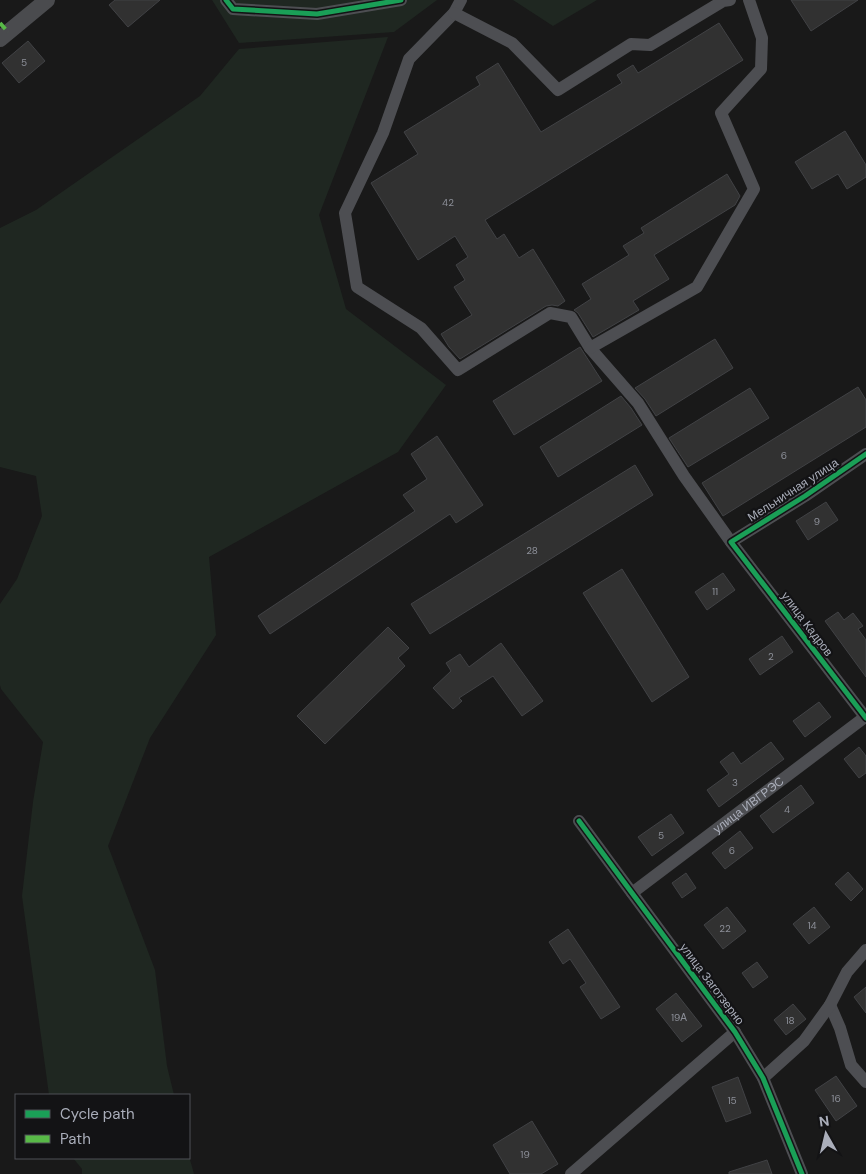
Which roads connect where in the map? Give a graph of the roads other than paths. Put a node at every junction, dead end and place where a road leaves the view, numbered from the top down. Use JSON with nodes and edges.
{"nodes":[{"id":1,"x":46,"y":0,"type":"edge"},
{"id":2,"x":226,"y":0,"type":"edge"},
{"id":3,"x":401,"y":0,"type":"edge"},
{"id":4,"x":461,"y":0,"type":"edge"},
{"id":5,"x":730,"y":0,"type":"edge"},
{"id":6,"x":749,"y":0,"type":"edge"},
{"id":7,"x":454,"y":12,"type":"junction"},
{"id":8,"x":3,"y":31,"type":"edge"},
{"id":9,"x":590,"y":348,"type":"junction"},
{"id":10,"x":866,"y":454,"type":"edge"},
{"id":11,"x":731,"y":542,"type":"junction"},
{"id":12,"x":865,"y":718,"type":"edge"},
{"id":13,"x":579,"y":821,"type":"dead end"},
{"id":14,"x":632,"y":893,"type":"junction"},
{"id":15,"x":866,"y":950,"type":"edge"},
{"id":16,"x":830,"y":1005,"type":"junction"},
{"id":17,"x":735,"y":1032,"type":"junction"},
{"id":18,"x":763,"y":1078,"type":"junction"},
{"id":19,"x":866,"y":1082,"type":"edge"},
{"id":20,"x":571,"y":1174,"type":"edge"},
{"id":21,"x":802,"y":1174,"type":"edge"}],
"edges":[{"from":1,"to":8,"type":"main road"},
{"from":2,"to":3,"type":"street"},
{"from":4,"to":7,"type":"street"},
{"from":5,"to":7,"type":"street"},
{"from":6,"to":9,"type":"street"},
{"from":7,"to":9,"type":"street","name":"улица Кадров"},
{"from":9,"to":11,"type":"street","name":"улица Кадров"},
{"from":10,"to":11,"type":"street","name":"Мельничная улица"},
{"from":11,"to":12,"type":"street","name":"улица Кадров"},
{"from":12,"to":14,"type":"street","name":"улица ИВГРЭС"},
{"from":13,"to":14,"type":"street","name":"улица Заготзерно"},
{"from":14,"to":17,"type":"street","name":"улица Заготзерно"},
{"from":15,"to":16,"type":"street"},
{"from":16,"to":18,"type":"street"},
{"from":16,"to":19,"type":"street"},
{"from":17,"to":18,"type":"street","name":"улица Заготзерно"},
{"from":17,"to":20,"type":"street"},
{"from":18,"to":21,"type":"street","name":"улица Заготзерно"}]}
